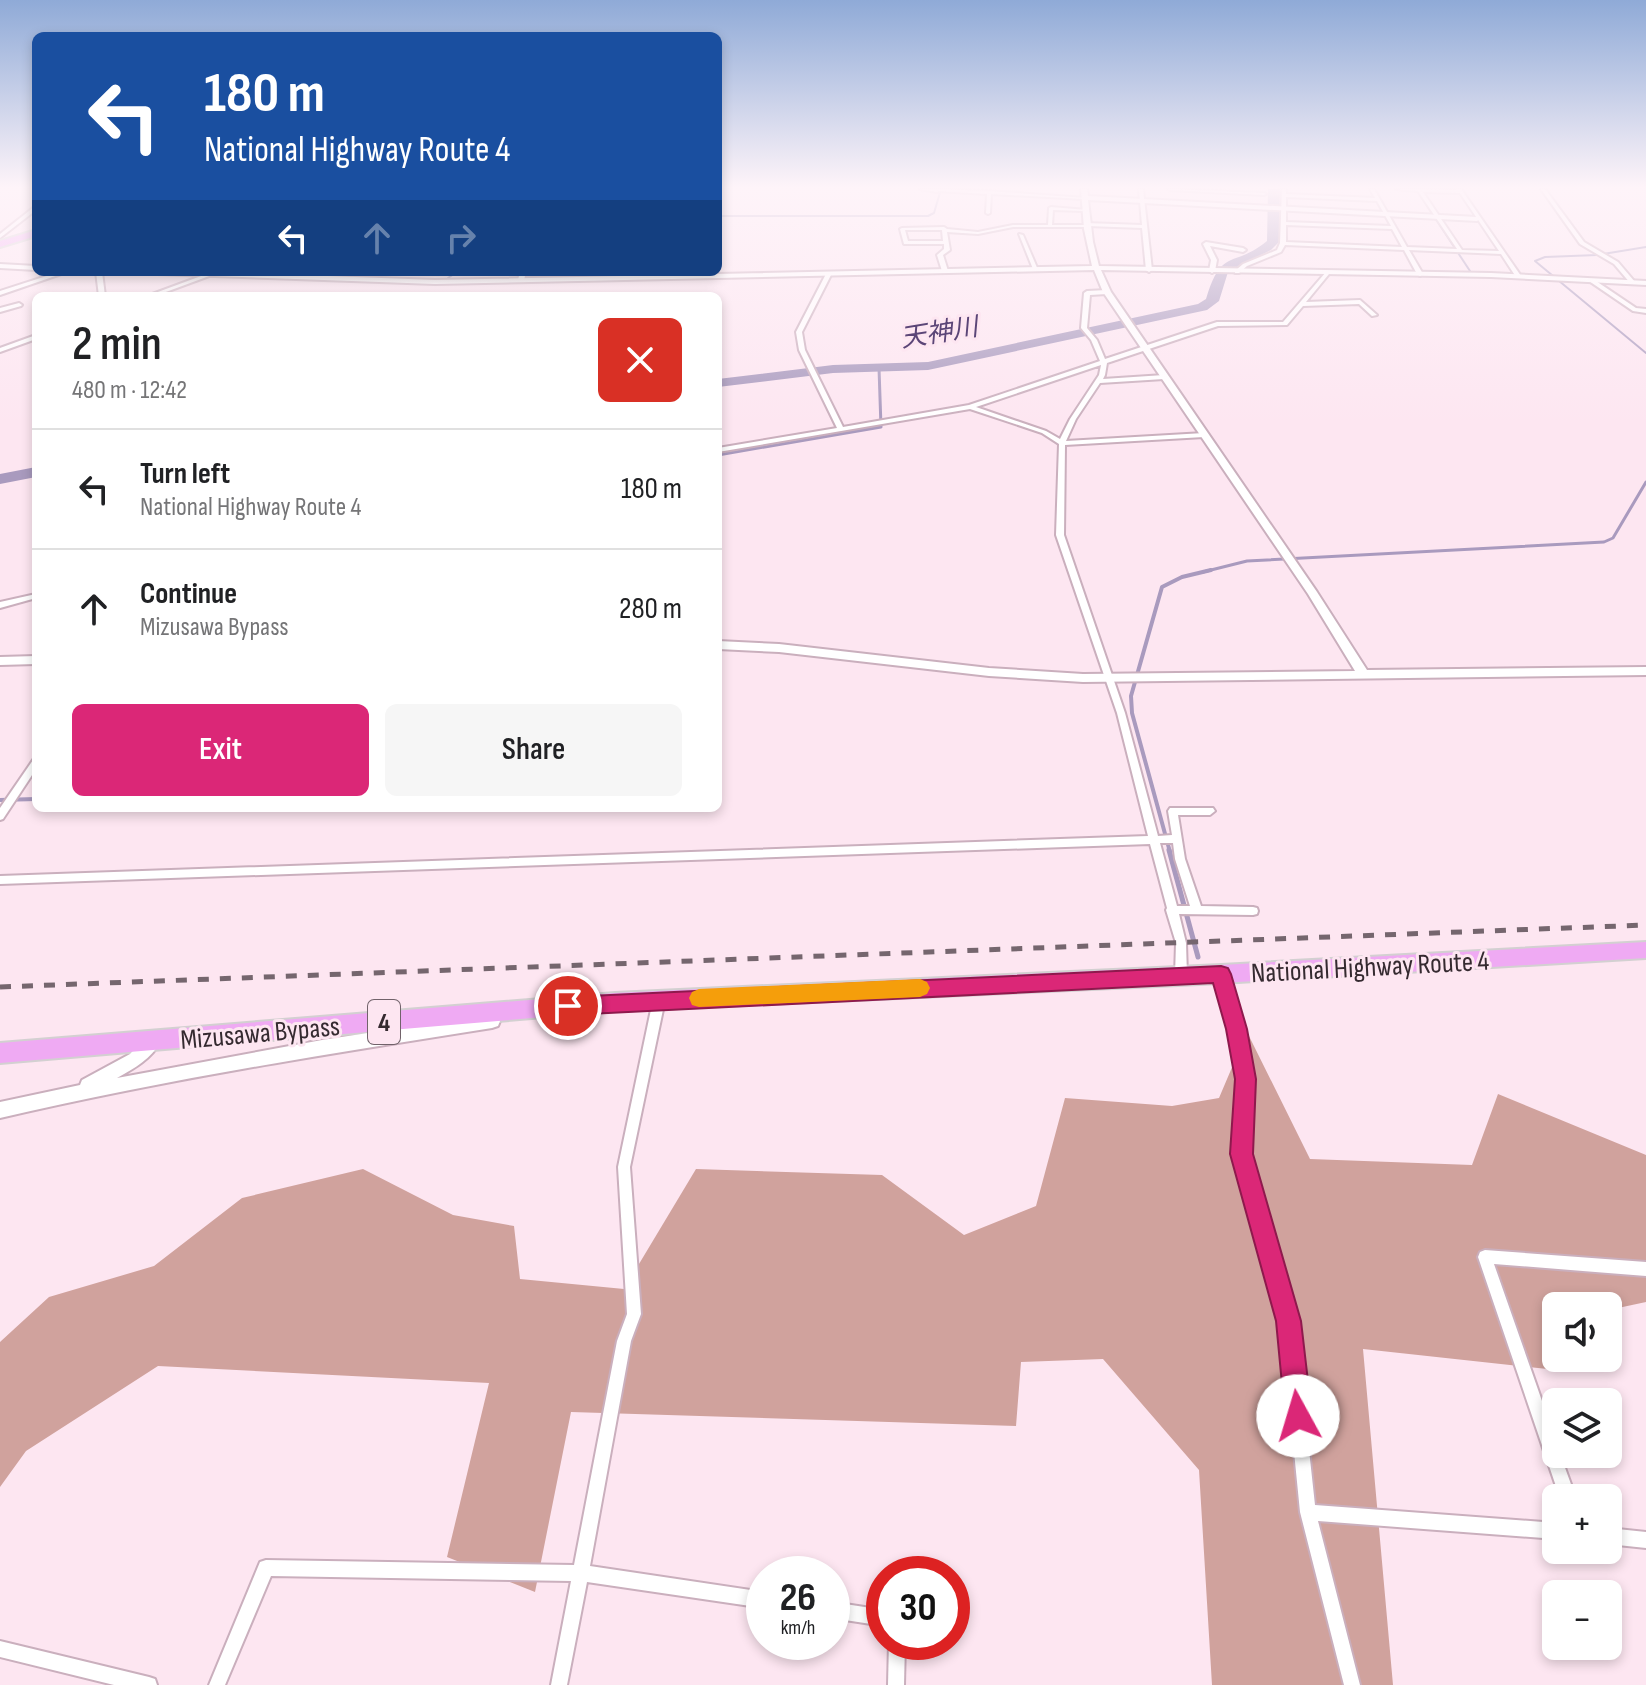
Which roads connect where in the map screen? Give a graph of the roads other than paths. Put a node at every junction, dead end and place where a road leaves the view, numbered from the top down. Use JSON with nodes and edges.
{"nodes":[{"id":1,"x":944,"y":268,"type":"edge"},
{"id":2,"x":1094,"y":268,"type":"junction"},
{"id":3,"x":1213,"y":268,"type":"edge"},
{"id":4,"x":1242,"y":268,"type":"edge"},
{"id":5,"x":1416,"y":268,"type":"edge"},
{"id":6,"x":1512,"y":268,"type":"edge"},
{"id":7,"x":1620,"y":268,"type":"edge"},
{"id":8,"x":1036,"y":269,"type":"joint"},
{"id":9,"x":1149,"y":270,"type":"joint"},
{"id":10,"x":945,"y":271,"type":"junction"},
{"id":11,"x":1212,"y":271,"type":"junction"},
{"id":12,"x":1237,"y":272,"type":"junction"},
{"id":13,"x":829,"y":273,"type":"junction"},
{"id":14,"x":722,"y":274,"type":"edge"},
{"id":15,"x":1326,"y":274,"type":"junction"},
{"id":16,"x":1420,"y":274,"type":"junction"},
{"id":17,"x":52,"y":276,"type":"edge"},
{"id":18,"x":206,"y":276,"type":"edge"},
{"id":19,"x":284,"y":276,"type":"edge"},
{"id":20,"x":522,"y":276,"type":"edge"},
{"id":21,"x":1518,"y":276,"type":"junction"},
{"id":22,"x":1591,"y":280,"type":"junction"},
{"id":23,"x":0,"y":282,"type":"edge"},
{"id":24,"x":1633,"y":283,"type":"junction"},
{"id":25,"x":1646,"y":283,"type":"edge"},
{"id":26,"x":12,"y":289,"type":"junction"},
{"id":27,"x":161,"y":292,"type":"edge"},
{"id":28,"x":1107,"y":292,"type":"junction"},
{"id":29,"x":0,"y":293,"type":"edge"},
{"id":30,"x":1302,"y":304,"type":"junction"},
{"id":31,"x":19,"y":305,"type":"dead end"},
{"id":32,"x":0,"y":310,"type":"edge"},
{"id":33,"x":1646,"y":311,"type":"edge"},
{"id":34,"x":1374,"y":315,"type":"dead end"},
{"id":35,"x":32,"y":338,"type":"edge"},
{"id":36,"x":0,"y":350,"type":"edge"},
{"id":37,"x":1145,"y":350,"type":"junction"},
{"id":38,"x":1104,"y":363,"type":"junction"},
{"id":39,"x":1164,"y":377,"type":"junction"},
{"id":40,"x":1098,"y":381,"type":"junction"},
{"id":41,"x":970,"y":407,"type":"junction"},
{"id":42,"x":841,"y":429,"type":"junction"},
{"id":43,"x":1204,"y":435,"type":"junction"},
{"id":44,"x":1062,"y":443,"type":"junction"},
{"id":45,"x":722,"y":449,"type":"edge"},
{"id":46,"x":32,"y":597,"type":"edge"},
{"id":47,"x":0,"y":605,"type":"edge"},
{"id":48,"x":722,"y":645,"type":"edge"},
{"id":49,"x":32,"y":660,"type":"edge"},
{"id":50,"x":0,"y":661,"type":"edge"},
{"id":51,"x":1646,"y":671,"type":"edge"},
{"id":52,"x":1364,"y":675,"type":"junction"},
{"id":53,"x":1110,"y":678,"type":"junction"},
{"id":54,"x":32,"y":768,"type":"edge"},
{"id":55,"x":1210,"y":811,"type":"dead end"},
{"id":56,"x":0,"y":816,"type":"edge"},
{"id":57,"x":1163,"y":839,"type":"junction"},
{"id":58,"x":0,"y":880,"type":"edge"},
{"id":59,"x":1175,"y":910,"type":"junction"},
{"id":60,"x":1194,"y":910,"type":"junction"},
{"id":61,"x":1253,"y":911,"type":"dead end"},
{"id":62,"x":1646,"y":950,"type":"edge"},
{"id":63,"x":1221,"y":974,"type":"junction"},
{"id":64,"x":1181,"y":976,"type":"junction"},
{"id":65,"x":659,"y":1000,"type":"junction"},
{"id":66,"x":615,"y":1002,"type":"junction"},
{"id":67,"x":153,"y":1041,"type":"junction"},
{"id":68,"x":0,"y":1053,"type":"edge"},
{"id":69,"x":61,"y":1097,"type":"junction"},
{"id":70,"x":0,"y":1110,"type":"edge"},
{"id":71,"x":1646,"y":1269,"type":"edge"},
{"id":72,"x":1563,"y":1484,"type":"edge"},
{"id":73,"x":1308,"y":1512,"type":"junction"},
{"id":74,"x":1542,"y":1530,"type":"edge"},
{"id":75,"x":1622,"y":1537,"type":"edge"},
{"id":76,"x":1646,"y":1540,"type":"edge"},
{"id":77,"x":581,"y":1573,"type":"junction"},
{"id":78,"x":746,"y":1597,"type":"edge"},
{"id":79,"x":0,"y":1649,"type":"edge"},
{"id":80,"x":897,"y":1660,"type":"edge"},
{"id":81,"x":149,"y":1685,"type":"edge"},
{"id":82,"x":217,"y":1685,"type":"edge"},
{"id":83,"x":559,"y":1685,"type":"edge"},
{"id":84,"x":896,"y":1685,"type":"edge"},
{"id":85,"x":1352,"y":1685,"type":"edge"}],
"edges":[{"from":1,"to":10,"type":"street"},
{"from":2,"to":8,"type":"street"},
{"from":2,"to":9,"type":"street"},
{"from":2,"to":28,"type":"street"},
{"from":3,"to":11,"type":"street"},
{"from":4,"to":12,"type":"street"},
{"from":5,"to":16,"type":"street"},
{"from":6,"to":21,"type":"street"},
{"from":7,"to":24,"type":"street"},
{"from":8,"to":10,"type":"street"},
{"from":9,"to":11,"type":"street"},
{"from":10,"to":13,"type":"street"},
{"from":11,"to":12,"type":"street"},
{"from":12,"to":15,"type":"street"},
{"from":13,"to":14,"type":"street"},
{"from":13,"to":42,"type":"street"},
{"from":15,"to":16,"type":"street"},
{"from":15,"to":30,"type":"street"},
{"from":16,"to":21,"type":"street"},
{"from":17,"to":26,"type":"street"},
{"from":18,"to":27,"type":"street"},
{"from":19,"to":20,"type":"street"},
{"from":21,"to":22,"type":"street"},
{"from":22,"to":24,"type":"street"},
{"from":22,"to":33,"type":"street"},
{"from":23,"to":26,"type":"street"},
{"from":24,"to":25,"type":"street"},
{"from":26,"to":29,"type":"street"},
{"from":28,"to":37,"type":"street"},
{"from":28,"to":38,"type":"street"},
{"from":30,"to":34,"type":"street"},
{"from":30,"to":37,"type":"street"},
{"from":31,"to":32,"type":"street"},
{"from":35,"to":36,"type":"street"},
{"from":37,"to":38,"type":"street"},
{"from":37,"to":39,"type":"street"},
{"from":38,"to":40,"type":"street"},
{"from":38,"to":41,"type":"street"},
{"from":39,"to":40,"type":"street"},
{"from":39,"to":43,"type":"street"},
{"from":40,"to":44,"type":"street"},
{"from":41,"to":42,"type":"street"},
{"from":41,"to":44,"type":"street"},
{"from":42,"to":45,"type":"street"},
{"from":43,"to":44,"type":"street"},
{"from":43,"to":52,"type":"street"},
{"from":44,"to":53,"type":"street"},
{"from":46,"to":47,"type":"street"},
{"from":48,"to":53,"type":"street"},
{"from":49,"to":50,"type":"street"},
{"from":51,"to":52,"type":"street"},
{"from":52,"to":53,"type":"street"},
{"from":53,"to":57,"type":"street"},
{"from":54,"to":56,"type":"street"},
{"from":55,"to":57,"type":"street"},
{"from":57,"to":58,"type":"street"},
{"from":57,"to":59,"type":"street"},
{"from":57,"to":60,"type":"street"},
{"from":59,"to":60,"type":"street"},
{"from":59,"to":64,"type":"street"},
{"from":60,"to":61,"type":"street"},
{"from":62,"to":63,"type":"highway","name":"National Highway Route 4","number":"4"},
{"from":63,"to":64,"type":"highway","name":"National Highway Route 4","number":"4"},
{"from":63,"to":73,"type":"street"},
{"from":64,"to":65,"type":"highway","name":"National Highway Route 4","number":"4"},
{"from":65,"to":66,"type":"highway","name":"National Highway Route 4","number":"4"},
{"from":65,"to":77,"type":"street"},
{"from":66,"to":67,"type":"highway","name":"Mizusawa Bypass","number":"4"},
{"from":66,"to":69,"type":"street"},
{"from":67,"to":68,"type":"highway","name":"Mizusawa Bypass","number":"4"},
{"from":67,"to":69,"type":"street"},
{"from":69,"to":70,"type":"street"},
{"from":71,"to":72,"type":"street"},
{"from":73,"to":74,"type":"street"},
{"from":73,"to":85,"type":"street"},
{"from":75,"to":76,"type":"street"},
{"from":77,"to":78,"type":"street"},
{"from":77,"to":82,"type":"street"},
{"from":77,"to":83,"type":"street"},
{"from":79,"to":81,"type":"street"},
{"from":80,"to":84,"type":"street"}]}
